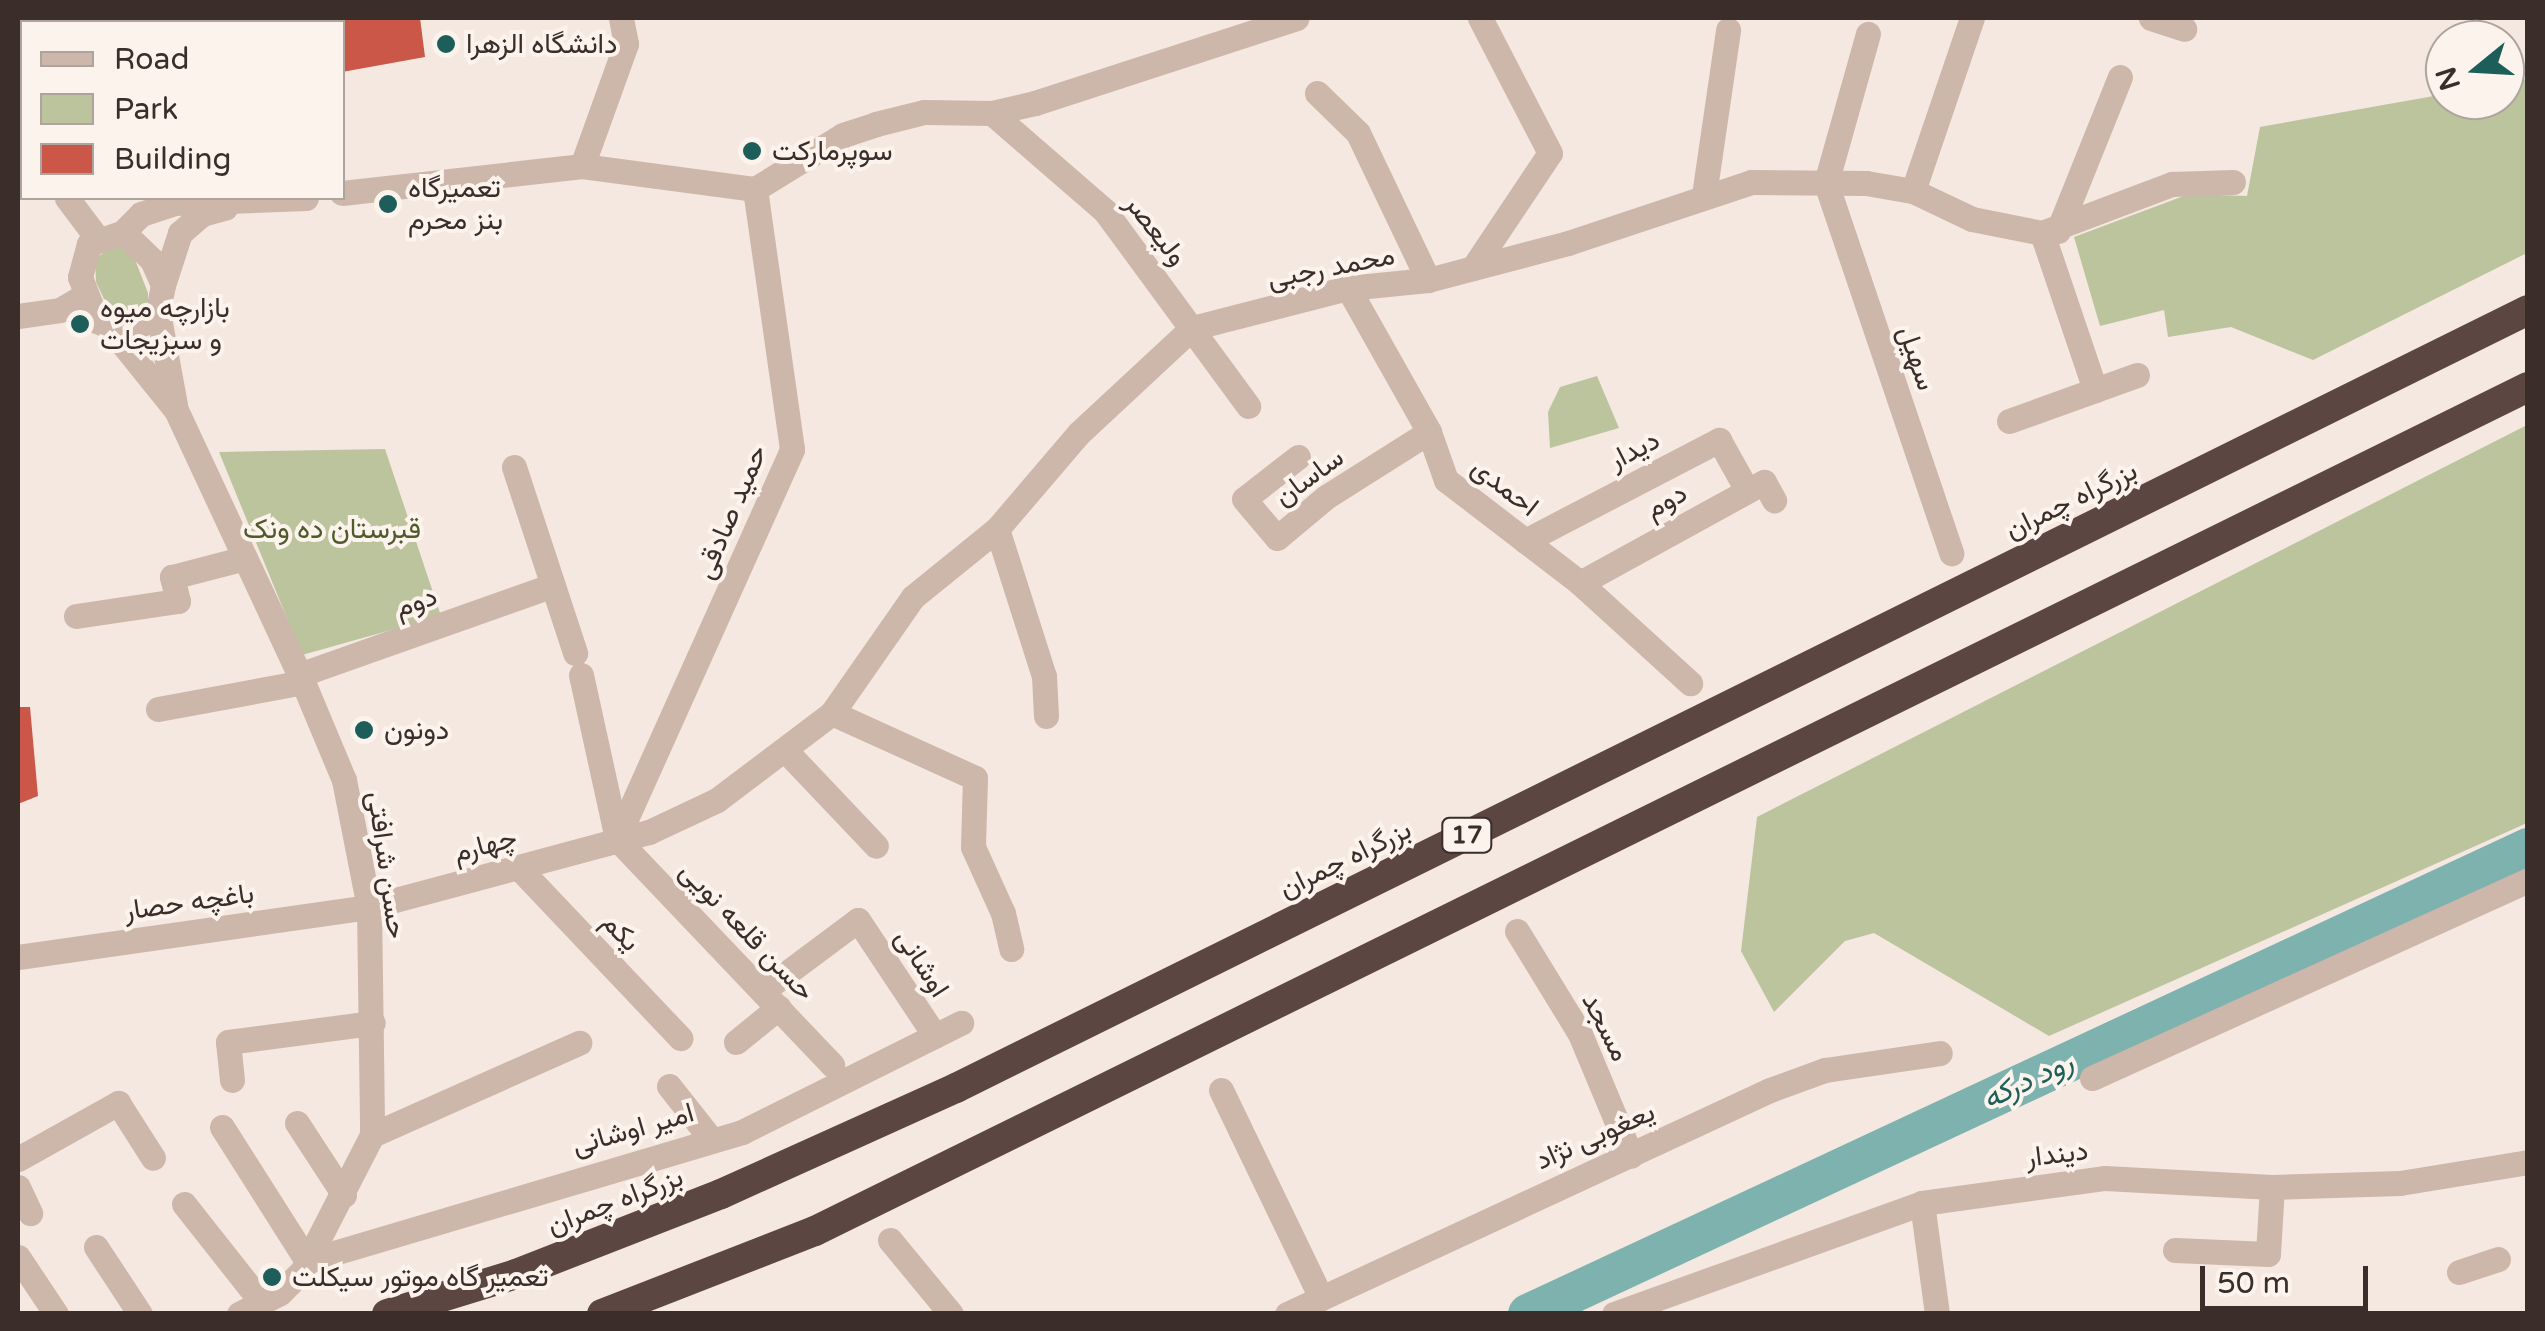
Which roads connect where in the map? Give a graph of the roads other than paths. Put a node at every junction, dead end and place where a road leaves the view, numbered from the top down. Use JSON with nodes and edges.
{"nodes":[{"id":1,"x":622,"y":18,"type":"edge"},
{"id":2,"x":1297,"y":18,"type":"edge"},
{"id":3,"x":1480,"y":18,"type":"edge"},
{"id":4,"x":1972,"y":18,"type":"edge"},
{"id":5,"x":2152,"y":18,"type":"edge"},
{"id":6,"x":2184,"y":29,"type":"dead end"},
{"id":7,"x":1728,"y":30,"type":"dead end"},
{"id":8,"x":1868,"y":34,"type":"dead end"},
{"id":9,"x":2120,"y":78,"type":"dead end"},
{"id":10,"x":1317,"y":93,"type":"dead end"},
{"id":11,"x":992,"y":113,"type":"junction"},
{"id":12,"x":582,"y":166,"type":"junction"},
{"id":13,"x":1826,"y":182,"type":"junction"},
{"id":14,"x":2233,"y":182,"type":"dead end"},
{"id":15,"x":755,"y":188,"type":"junction"},
{"id":16,"x":1912,"y":191,"type":"junction"},
{"id":17,"x":345,"y":194,"type":"edge"},
{"id":18,"x":1704,"y":195,"type":"junction"},
{"id":19,"x":68,"y":200,"type":"edge"},
{"id":20,"x":284,"y":200,"type":"edge"},
{"id":21,"x":250,"y":203,"type":"junction"},
{"id":22,"x":123,"y":232,"type":"junction"},
{"id":23,"x":2050,"y":232,"type":"junction"},
{"id":24,"x":97,"y":238,"type":"junction"},
{"id":25,"x":1473,"y":268,"type":"junction"},
{"id":26,"x":1428,"y":280,"type":"junction"},
{"id":27,"x":163,"y":285,"type":"junction"},
{"id":28,"x":1348,"y":288,"type":"junction"},
{"id":29,"x":83,"y":296,"type":"junction"},
{"id":30,"x":2528,"y":310,"type":"edge"},
{"id":31,"x":158,"y":312,"type":"junction"},
{"id":32,"x":18,"y":316,"type":"edge"},
{"id":33,"x":1192,"y":328,"type":"junction"},
{"id":34,"x":114,"y":332,"type":"junction"},
{"id":35,"x":2137,"y":374,"type":"dead end"},
{"id":36,"x":2528,"y":387,"type":"edge"},
{"id":37,"x":2095,"y":390,"type":"junction"},
{"id":38,"x":1248,"y":406,"type":"dead end"},
{"id":39,"x":176,"y":410,"type":"junction"},
{"id":40,"x":2009,"y":422,"type":"dead end"},
{"id":41,"x":1429,"y":432,"type":"junction"},
{"id":42,"x":1298,"y":457,"type":"dead end"},
{"id":43,"x":514,"y":467,"type":"dead end"},
{"id":44,"x":1748,"y":490,"type":"junction"},
{"id":45,"x":1774,"y":500,"type":"dead end"},
{"id":46,"x":997,"y":529,"type":"junction"},
{"id":47,"x":1525,"y":540,"type":"junction"},
{"id":48,"x":1951,"y":553,"type":"dead end"},
{"id":49,"x":245,"y":558,"type":"junction"},
{"id":50,"x":1580,"y":583,"type":"junction"},
{"id":51,"x":553,"y":585,"type":"junction"},
{"id":52,"x":76,"y":616,"type":"dead end"},
{"id":53,"x":301,"y":678,"type":"junction"},
{"id":54,"x":1690,"y":683,"type":"dead end"},
{"id":55,"x":158,"y":709,"type":"dead end"},
{"id":56,"x":832,"y":713,"type":"junction"},
{"id":57,"x":1046,"y":716,"type":"dead end"},
{"id":58,"x":784,"y":750,"type":"junction"},
{"id":59,"x":617,"y":839,"type":"junction"},
{"id":60,"x":876,"y":846,"type":"dead end"},
{"id":61,"x":518,"y":867,"type":"junction"},
{"id":62,"x":2528,"y":880,"type":"edge"},
{"id":63,"x":369,"y":907,"type":"junction"},
{"id":64,"x":1516,"y":931,"type":"dead end"},
{"id":65,"x":1011,"y":949,"type":"dead end"},
{"id":66,"x":18,"y":957,"type":"edge"},
{"id":67,"x":772,"y":999,"type":"junction"},
{"id":68,"x":372,"y":1023,"type":"junction"},
{"id":69,"x":961,"y":1023,"type":"dead end"},
{"id":70,"x":935,"y":1036,"type":"junction"},
{"id":71,"x":680,"y":1038,"type":"dead end"},
{"id":72,"x":736,"y":1042,"type":"dead end"},
{"id":73,"x":579,"y":1044,"type":"dead end"},
{"id":74,"x":1940,"y":1054,"type":"dead end"},
{"id":75,"x":832,"y":1065,"type":"dead end"},
{"id":76,"x":2092,"y":1078,"type":"dead end"},
{"id":77,"x":232,"y":1080,"type":"dead end"},
{"id":78,"x":669,"y":1086,"type":"dead end"},
{"id":79,"x":1221,"y":1090,"type":"dead end"},
{"id":80,"x":298,"y":1123,"type":"dead end"},
{"id":81,"x":222,"y":1127,"type":"dead end"},
{"id":82,"x":372,"y":1136,"type":"junction"},
{"id":83,"x":710,"y":1138,"type":"junction"},
{"id":84,"x":1631,"y":1156,"type":"junction"},
{"id":85,"x":18,"y":1158,"type":"edge"},
{"id":86,"x":153,"y":1158,"type":"dead end"},
{"id":87,"x":2528,"y":1162,"type":"edge"},
{"id":88,"x":18,"y":1187,"type":"edge"},
{"id":89,"x":2272,"y":1187,"type":"junction"},
{"id":90,"x":344,"y":1196,"type":"junction"},
{"id":91,"x":1922,"y":1203,"type":"junction"},
{"id":92,"x":184,"y":1204,"type":"dead end"},
{"id":93,"x":30,"y":1212,"type":"dead end"},
{"id":94,"x":890,"y":1240,"type":"dead end"},
{"id":95,"x":96,"y":1246,"type":"dead end"},
{"id":96,"x":2175,"y":1250,"type":"dead end"},
{"id":97,"x":18,"y":1256,"type":"edge"},
{"id":98,"x":2498,"y":1259,"type":"dead end"},
{"id":99,"x":307,"y":1261,"type":"junction"},
{"id":100,"x":2460,"y":1272,"type":"dead end"},
{"id":101,"x":1321,"y":1298,"type":"junction"},
{"id":102,"x":1660,"y":1303,"type":"edge"},
{"id":103,"x":251,"y":1309,"type":"edge"},
{"id":104,"x":56,"y":1314,"type":"edge"},
{"id":105,"x":140,"y":1314,"type":"edge"},
{"id":106,"x":387,"y":1314,"type":"edge"},
{"id":107,"x":602,"y":1314,"type":"edge"},
{"id":108,"x":951,"y":1314,"type":"edge"},
{"id":109,"x":1287,"y":1314,"type":"edge"},
{"id":110,"x":1614,"y":1314,"type":"edge"},
{"id":111,"x":1937,"y":1314,"type":"edge"}],
"edges":[{"from":1,"to":12,"type":"street"},
{"from":2,"to":11,"type":"street"},
{"from":3,"to":25,"type":"street"},
{"from":4,"to":16,"type":"street"},
{"from":5,"to":6,"type":"street"},
{"from":7,"to":18,"type":"street"},
{"from":8,"to":13,"type":"street"},
{"from":9,"to":23,"type":"street"},
{"from":10,"to":26,"type":"street"},
{"from":11,"to":15,"type":"street"},
{"from":11,"to":33,"type":"street","name":"ولیعصر"},
{"from":12,"to":15,"type":"street"},
{"from":12,"to":17,"type":"street"},
{"from":13,"to":16,"type":"street","name":"محمد رجبی"},
{"from":13,"to":18,"type":"street","name":"محمد رجبی"},
{"from":13,"to":48,"type":"street","name":"سهیل"},
{"from":14,"to":23,"type":"street"},
{"from":15,"to":59,"type":"street","name":"حمید صادقی"},
{"from":16,"to":23,"type":"street","name":"محمد رجبی"},
{"from":18,"to":25,"type":"street","name":"محمد رجبی"},
{"from":19,"to":24,"type":"street"},
{"from":20,"to":21,"type":"street"},
{"from":21,"to":22,"type":"street"},
{"from":21,"to":27,"type":"street"},
{"from":22,"to":24,"type":"street"},
{"from":22,"to":27,"type":"street"},
{"from":23,"to":37,"type":"street"},
{"from":24,"to":29,"type":"street"},
{"from":25,"to":26,"type":"street","name":"محمد رجبی"},
{"from":26,"to":28,"type":"street","name":"محمد رجبی"},
{"from":27,"to":31,"type":"street"},
{"from":28,"to":33,"type":"street","name":"محمد رجبی"},
{"from":28,"to":41,"type":"street","name":"احمدی"},
{"from":29,"to":32,"type":"street"},
{"from":29,"to":34,"type":"street"},
{"from":30,"to":106,"type":"highway","name":"بزرگراه چمران","number":"17"},
{"from":31,"to":34,"type":"street"},
{"from":31,"to":39,"type":"street"},
{"from":33,"to":38,"type":"street","name":"ولیعصر"},
{"from":33,"to":46,"type":"street","name":"محمد رجبی"},
{"from":34,"to":39,"type":"street"},
{"from":35,"to":37,"type":"street"},
{"from":36,"to":107,"type":"highway","number":"17"},
{"from":37,"to":40,"type":"street"},
{"from":39,"to":49,"type":"street","name":"حسن شرافتی"},
{"from":41,"to":42,"type":"street","name":"ساسان"},
{"from":41,"to":47,"type":"street","name":"احمدی"},
{"from":43,"to":51,"type":"street"},
{"from":44,"to":45,"type":"street"},
{"from":44,"to":47,"type":"street","name":"دیدار"},
{"from":44,"to":50,"type":"street","name":"دوم"},
{"from":46,"to":56,"type":"street","name":"محمد رجبی"},
{"from":46,"to":57,"type":"street"},
{"from":47,"to":50,"type":"street","name":"احمدی"},
{"from":49,"to":52,"type":"street"},
{"from":49,"to":53,"type":"street","name":"حسن شرافتی"},
{"from":50,"to":54,"type":"street","name":"احمدی"},
{"from":51,"to":53,"type":"street","name":"دوم"},
{"from":51,"to":59,"type":"street"},
{"from":53,"to":55,"type":"street","name":"دوم"},
{"from":53,"to":63,"type":"street","name":"حسن شرافتی"},
{"from":56,"to":58,"type":"street","name":"محمد رجبی"},
{"from":56,"to":65,"type":"street"},
{"from":58,"to":59,"type":"street","name":"محمد رجبی"},
{"from":58,"to":60,"type":"street"},
{"from":59,"to":61,"type":"street","name":"چهارم"},
{"from":59,"to":67,"type":"street","name":"حسن قلعه نویی"},
{"from":61,"to":63,"type":"street","name":"چهارم"},
{"from":61,"to":71,"type":"street","name":"یکم"},
{"from":62,"to":76,"type":"street"},
{"from":63,"to":66,"type":"street","name":"باغچه حصار"},
{"from":63,"to":68,"type":"street","name":"حسن شرافتی"},
{"from":64,"to":84,"type":"street","name":"مسجد"},
{"from":67,"to":70,"type":"street","name":"اوشانی"},
{"from":67,"to":72,"type":"street"},
{"from":67,"to":75,"type":"street","name":"حسن قلعه نویی"},
{"from":68,"to":77,"type":"street"},
{"from":68,"to":82,"type":"street","name":"حسن شرافتی"},
{"from":69,"to":70,"type":"street","name":"امیر اوشانی"},
{"from":70,"to":83,"type":"street","name":"امیر اوشانی"},
{"from":73,"to":82,"type":"street"},
{"from":74,"to":84,"type":"street","name":"یعغوبی نژاد"},
{"from":78,"to":83,"type":"street"},
{"from":79,"to":101,"type":"street"},
{"from":80,"to":90,"type":"street"},
{"from":81,"to":99,"type":"street"},
{"from":82,"to":90,"type":"street","name":"حسن شرافتی"},
{"from":83,"to":99,"type":"street","name":"امیر اوشانی"},
{"from":84,"to":101,"type":"street","name":"یعغوبی نژاد"},
{"from":85,"to":86,"type":"street"},
{"from":87,"to":89,"type":"street","name":"دیندار"},
{"from":88,"to":93,"type":"street"},
{"from":89,"to":91,"type":"street","name":"دیندار"},
{"from":89,"to":96,"type":"street"},
{"from":90,"to":99,"type":"street","name":"حسن شرافتی"},
{"from":91,"to":102,"type":"street","name":"دیندار"},
{"from":91,"to":111,"type":"street"},
{"from":92,"to":103,"type":"street"},
{"from":94,"to":108,"type":"street"},
{"from":95,"to":105,"type":"street"},
{"from":97,"to":104,"type":"street"},
{"from":98,"to":100,"type":"street"},
{"from":99,"to":103,"type":"street","name":"حسن شرافتی"},
{"from":101,"to":109,"type":"street","name":"یعغوبی نژاد"},
{"from":102,"to":110,"type":"street","name":"دیندار"}]}
